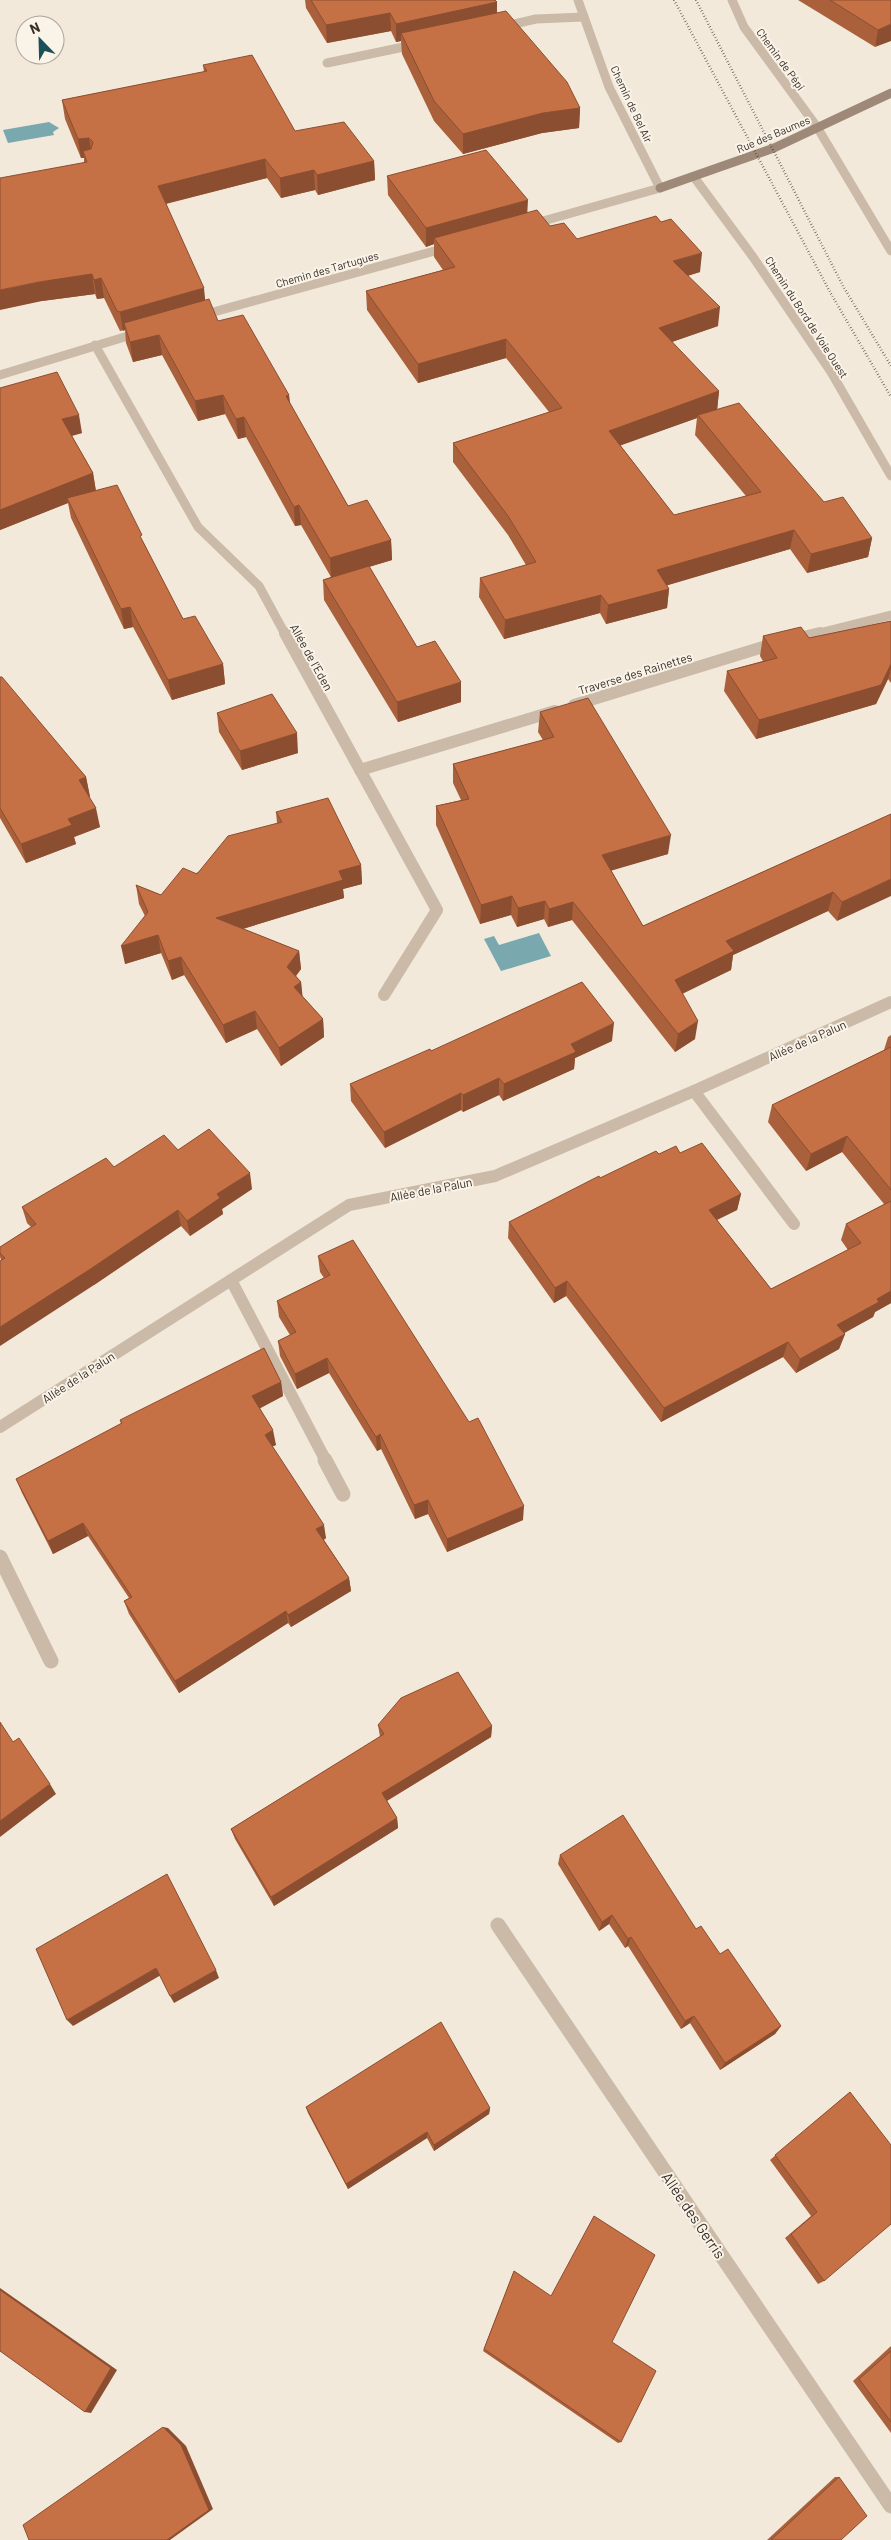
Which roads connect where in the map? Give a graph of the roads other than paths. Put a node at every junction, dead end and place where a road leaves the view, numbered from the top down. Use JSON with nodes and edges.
{"nodes":[{"id":1,"x":578,"y":0,"type":"edge"},
{"id":2,"x":732,"y":0,"type":"edge"},
{"id":3,"x":584,"y":16,"type":"junction"},
{"id":4,"x":488,"y":29,"type":"edge"},
{"id":5,"x":432,"y":41,"type":"edge"},
{"id":6,"x":327,"y":63,"type":"dead end"},
{"id":7,"x":891,"y":93,"type":"edge"},
{"id":8,"x":817,"y":127,"type":"junction"},
{"id":9,"x":694,"y":177,"type":"junction"},
{"id":10,"x":660,"y":188,"type":"junction"},
{"id":11,"x":517,"y":228,"type":"edge"},
{"id":12,"x":459,"y":244,"type":"edge"},
{"id":13,"x":891,"y":251,"type":"edge"},
{"id":14,"x":191,"y":318,"type":"edge"},
{"id":15,"x":153,"y":329,"type":"edge"},
{"id":16,"x":95,"y":345,"type":"junction"},
{"id":17,"x":0,"y":375,"type":"edge"},
{"id":18,"x":891,"y":476,"type":"edge"},
{"id":19,"x":891,"y":615,"type":"edge"},
{"id":20,"x":360,"y":770,"type":"junction"},
{"id":21,"x":384,"y":995,"type":"dead end"},
{"id":22,"x":891,"y":1002,"type":"edge"},
{"id":23,"x":694,"y":1091,"type":"junction"},
{"id":24,"x":794,"y":1224,"type":"dead end"},
{"id":25,"x":231,"y":1280,"type":"junction"},
{"id":26,"x":0,"y":1427,"type":"edge"},
{"id":27,"x":343,"y":1494,"type":"dead end"},
{"id":28,"x":0,"y":1557,"type":"edge"},
{"id":29,"x":51,"y":1661,"type":"dead end"},
{"id":30,"x":498,"y":1925,"type":"dead end"},
{"id":31,"x":891,"y":2506,"type":"edge"}],
"edges":[{"from":1,"to":3,"type":"street","name":"Chemin de Bel Air"},
{"from":2,"to":8,"type":"street","name":"Chemin de Pépi"},
{"from":3,"to":4,"type":"street"},
{"from":3,"to":10,"type":"street","name":"Chemin de Bel Air"},
{"from":5,"to":6,"type":"street"},
{"from":7,"to":8,"type":"street","name":"Rue des Baumes"},
{"from":8,"to":9,"type":"street","name":"Rue des Baumes"},
{"from":8,"to":13,"type":"street","name":"Chemin de Pépi"},
{"from":9,"to":10,"type":"street","name":"Rue des Baumes"},
{"from":9,"to":18,"type":"street","name":"Chemin du Bord de Voie Ouest"},
{"from":10,"to":11,"type":"street"},
{"from":12,"to":14,"type":"street","name":"Chemin des Tartugues"},
{"from":15,"to":16,"type":"street"},
{"from":16,"to":17,"type":"street"},
{"from":16,"to":20,"type":"street","name":"Allée de l'Eden"},
{"from":19,"to":20,"type":"street","name":"Traverse des Rainettes"},
{"from":20,"to":21,"type":"street","name":"Allée de l'Eden"},
{"from":22,"to":23,"type":"street","name":"Allée de la Palun"},
{"from":23,"to":24,"type":"street"},
{"from":23,"to":25,"type":"street","name":"Allée de la Palun"},
{"from":25,"to":26,"type":"street","name":"Allée de la Palun"},
{"from":25,"to":27,"type":"street"},
{"from":28,"to":29,"type":"street"},
{"from":30,"to":31,"type":"street","name":"Allée des Gerris"}]}
